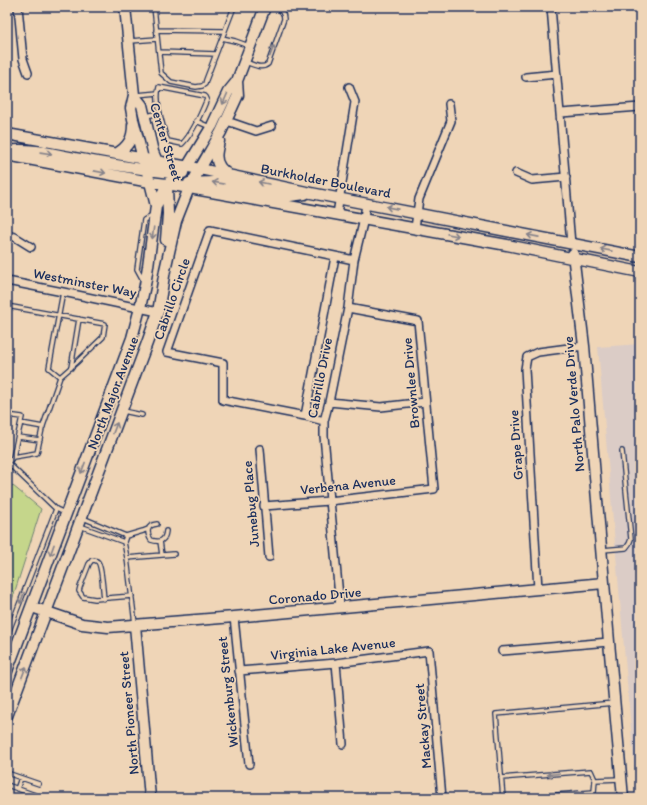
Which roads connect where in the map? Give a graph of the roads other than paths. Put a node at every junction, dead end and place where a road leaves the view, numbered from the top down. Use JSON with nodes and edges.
{"nodes":[{"id":1,"x":18,"y":7,"type":"edge"},
{"id":2,"x":125,"y":7,"type":"edge"},
{"id":3,"x":154,"y":7,"type":"edge"},
{"id":4,"x":234,"y":7,"type":"edge"},
{"id":5,"x":265,"y":7,"type":"edge"},
{"id":6,"x":275,"y":7,"type":"edge"},
{"id":7,"x":551,"y":7,"type":"edge"},
{"id":8,"x":156,"y":30,"type":"junction"},
{"id":9,"x":224,"y":31,"type":"junction"},
{"id":10,"x":222,"y":38,"type":"junction"},
{"id":11,"x":157,"y":39,"type":"junction"},
{"id":12,"x":129,"y":41,"type":"junction"},
{"id":13,"x":250,"y":46,"type":"junction"},
{"id":14,"x":158,"y":52,"type":"junction"},
{"id":15,"x":216,"y":54,"type":"junction"},
{"id":16,"x":244,"y":61,"type":"junction"},
{"id":17,"x":28,"y":73,"type":"dead end"},
{"id":18,"x":557,"y":74,"type":"junction"},
{"id":19,"x":526,"y":77,"type":"dead end"},
{"id":20,"x":237,"y":81,"type":"junction"},
{"id":21,"x":349,"y":87,"type":"dead end"},
{"id":22,"x":158,"y":93,"type":"junction"},
{"id":23,"x":134,"y":95,"type":"junction"},
{"id":24,"x":449,"y":104,"type":"dead end"},
{"id":25,"x":640,"y":107,"type":"edge"},
{"id":26,"x":160,"y":113,"type":"junction"},
{"id":27,"x":561,"y":113,"type":"junction"},
{"id":28,"x":145,"y":116,"type":"junction"},
{"id":29,"x":133,"y":119,"type":"junction"},
{"id":30,"x":196,"y":121,"type":"junction"},
{"id":31,"x":227,"y":121,"type":"junction"},
{"id":32,"x":272,"y":126,"type":"dead end"},
{"id":33,"x":211,"y":128,"type":"junction"},
{"id":34,"x":7,"y":134,"type":"edge"},
{"id":35,"x":220,"y":135,"type":"junction"},
{"id":36,"x":7,"y":150,"type":"edge"},
{"id":37,"x":116,"y":154,"type":"junction"},
{"id":38,"x":7,"y":155,"type":"edge"},
{"id":39,"x":143,"y":159,"type":"junction"},
{"id":40,"x":157,"y":162,"type":"junction"},
{"id":41,"x":187,"y":167,"type":"junction"},
{"id":42,"x":146,"y":170,"type":"junction"},
{"id":43,"x":200,"y":170,"type":"junction"},
{"id":44,"x":162,"y":172,"type":"junction"},
{"id":45,"x":516,"y":173,"type":"dead end"},
{"id":46,"x":179,"y":174,"type":"junction"},
{"id":47,"x":230,"y":176,"type":"junction"},
{"id":48,"x":566,"y":177,"type":"junction"},
{"id":49,"x":150,"y":182,"type":"junction"},
{"id":50,"x":167,"y":184,"type":"junction"},
{"id":51,"x":191,"y":185,"type":"junction"},
{"id":52,"x":311,"y":193,"type":"junction"},
{"id":53,"x":340,"y":198,"type":"junction"},
{"id":54,"x":366,"y":203,"type":"junction"},
{"id":55,"x":155,"y":210,"type":"junction"},
{"id":56,"x":417,"y":213,"type":"junction"},
{"id":57,"x":337,"y":214,"type":"junction"},
{"id":58,"x":364,"y":219,"type":"junction"},
{"id":59,"x":415,"y":228,"type":"junction"},
{"id":60,"x":7,"y":235,"type":"edge"},
{"id":61,"x":571,"y":244,"type":"junction"},
{"id":62,"x":30,"y":247,"type":"dead end"},
{"id":63,"x":335,"y":257,"type":"junction"},
{"id":64,"x":640,"y":257,"type":"edge"},
{"id":65,"x":574,"y":259,"type":"junction"},
{"id":66,"x":354,"y":260,"type":"junction"},
{"id":67,"x":165,"y":270,"type":"junction"},
{"id":68,"x":640,"y":272,"type":"edge"},
{"id":69,"x":7,"y":281,"type":"edge"},
{"id":70,"x":63,"y":292,"type":"junction"},
{"id":71,"x":7,"y":306,"type":"edge"},
{"id":72,"x":140,"y":308,"type":"junction"},
{"id":73,"x":348,"y":308,"type":"junction"},
{"id":74,"x":158,"y":312,"type":"junction"},
{"id":75,"x":59,"y":316,"type":"junction"},
{"id":76,"x":79,"y":319,"type":"junction"},
{"id":77,"x":584,"y":346,"type":"junction"},
{"id":78,"x":71,"y":368,"type":"junction"},
{"id":79,"x":60,"y":377,"type":"junction"},
{"id":80,"x":329,"y":402,"type":"junction"},
{"id":81,"x":426,"y":402,"type":"junction"},
{"id":82,"x":122,"y":410,"type":"junction"},
{"id":83,"x":142,"y":414,"type":"dead end"},
{"id":84,"x":7,"y":415,"type":"edge"},
{"id":85,"x":305,"y":416,"type":"junction"},
{"id":86,"x":324,"y":421,"type":"junction"},
{"id":87,"x":21,"y":423,"type":"junction"},
{"id":88,"x":43,"y":427,"type":"junction"},
{"id":89,"x":18,"y":437,"type":"junction"},
{"id":90,"x":40,"y":440,"type":"junction"},
{"id":91,"x":260,"y":449,"type":"dead end"},
{"id":92,"x":622,"y":451,"type":"dead end"},
{"id":93,"x":13,"y":457,"type":"junction"},
{"id":94,"x":7,"y":463,"type":"edge"},
{"id":95,"x":434,"y":489,"type":"joint"},
{"id":96,"x":330,"y":501,"type":"junction"},
{"id":97,"x":264,"y":506,"type":"junction"},
{"id":98,"x":56,"y":509,"type":"junction"},
{"id":99,"x":66,"y":514,"type":"junction"},
{"id":100,"x":80,"y":522,"type":"junction"},
{"id":101,"x":157,"y":524,"type":"dead end"},
{"id":102,"x":108,"y":528,"type":"junction"},
{"id":103,"x":148,"y":529,"type":"junction"},
{"id":104,"x":166,"y":531,"type":"dead end"},
{"id":105,"x":105,"y":536,"type":"junction"},
{"id":106,"x":126,"y":536,"type":"junction"},
{"id":107,"x":160,"y":541,"type":"junction"},
{"id":108,"x":124,"y":542,"type":"junction"},
{"id":109,"x":601,"y":550,"type":"junction"},
{"id":110,"x":174,"y":554,"type":"dead end"},
{"id":111,"x":162,"y":555,"type":"junction"},
{"id":112,"x":269,"y":557,"type":"dead end"},
{"id":113,"x":128,"y":558,"type":"junction"},
{"id":114,"x":604,"y":583,"type":"junction"},
{"id":115,"x":538,"y":589,"type":"junction"},
{"id":116,"x":132,"y":596,"type":"junction"},
{"id":117,"x":104,"y":599,"type":"junction"},
{"id":118,"x":32,"y":607,"type":"junction"},
{"id":119,"x":340,"y":607,"type":"junction"},
{"id":120,"x":47,"y":612,"type":"junction"},
{"id":121,"x":234,"y":617,"type":"junction"},
{"id":122,"x":135,"y":625,"type":"junction"},
{"id":123,"x":7,"y":636,"type":"edge"},
{"id":124,"x":609,"y":642,"type":"junction"},
{"id":125,"x":429,"y":651,"type":"joint"},
{"id":126,"x":502,"y":651,"type":"dead end"},
{"id":127,"x":336,"y":663,"type":"junction"},
{"id":128,"x":8,"y":665,"type":"edge"},
{"id":129,"x":240,"y":671,"type":"junction"},
{"id":130,"x":614,"y":703,"type":"junction"},
{"id":131,"x":7,"y":716,"type":"edge"},
{"id":132,"x":343,"y":744,"type":"dead end"},
{"id":133,"x":249,"y":764,"type":"dead end"},
{"id":134,"x":7,"y":773,"type":"edge"},
{"id":135,"x":21,"y":778,"type":"junction"},
{"id":136,"x":501,"y":778,"type":"junction"},
{"id":137,"x":621,"y":779,"type":"junction"},
{"id":138,"x":594,"y":780,"type":"junction"},
{"id":139,"x":39,"y":784,"type":"dead end"},
{"id":140,"x":7,"y":785,"type":"edge"},
{"id":141,"x":17,"y":789,"type":"junction"},
{"id":142,"x":35,"y":796,"type":"dead end"},
{"id":143,"x":150,"y":798,"type":"edge"},
{"id":144,"x":442,"y":798,"type":"edge"},
{"id":145,"x":503,"y":798,"type":"edge"},
{"id":146,"x":521,"y":798,"type":"edge"},
{"id":147,"x":623,"y":798,"type":"edge"}],
"edges":[{"from":1,"to":17,"type":"street"},
{"from":2,"to":12,"type":"street","name":"Center Street"},
{"from":3,"to":8,"type":"lane"},
{"from":4,"to":9,"type":"lane"},
{"from":5,"to":13,"type":"street","name":"North Major Avenue"},
{"from":16,"to":6,"type":"lane","one_way":true},
{"from":7,"to":18,"type":"street","name":"North Palo Verde Drive"},
{"from":8,"to":9,"type":"lane"},
{"from":8,"to":11,"type":"lane"},
{"from":9,"to":10,"type":"lane"},
{"from":10,"to":13,"type":"lane"},
{"from":10,"to":15,"type":"lane"},
{"from":11,"to":12,"type":"lane"},
{"from":11,"to":14,"type":"lane"},
{"from":12,"to":23,"type":"street","name":"Center Street"},
{"from":13,"to":16,"type":"street","name":"North Major Avenue"},
{"from":14,"to":15,"type":"lane"},
{"from":14,"to":15,"type":"lane"},
{"from":16,"to":20,"type":"street","name":"North Major Avenue"},
{"from":18,"to":19,"type":"street"},
{"from":18,"to":27,"type":"street","name":"North Palo Verde Drive"},
{"from":20,"to":31,"type":"street","name":"North Major Avenue"},
{"from":20,"to":33,"type":"street","name":"North Major Avenue","one_way":true},
{"from":21,"to":53,"type":"street"},
{"from":22,"to":23,"type":"lane"},
{"from":22,"to":26,"type":"lane"},
{"from":22,"to":30,"type":"lane"},
{"from":23,"to":28,"type":"street","name":"Center Street"},
{"from":23,"to":29,"type":"street","name":"Center Street"},
{"from":24,"to":56,"type":"street"},
{"from":25,"to":27,"type":"street"},
{"from":26,"to":28,"type":"lane"},
{"from":26,"to":30,"type":"lane"},
{"from":27,"to":48,"type":"street","name":"North Palo Verde Drive"},
{"from":28,"to":40,"type":"street","name":"Center Street"},
{"from":29,"to":37,"type":"street"},
{"from":29,"to":39,"type":"street","name":"Center Street"},
{"from":30,"to":33,"type":"lane"},
{"from":31,"to":32,"type":"street"},
{"from":31,"to":35,"type":"street","name":"North Major Avenue"},
{"from":33,"to":41,"type":"street","name":"North Major Avenue"},
{"from":34,"to":37,"type":"street","name":"Burkholder Boulevard"},
{"from":35,"to":43,"type":"street","name":"North Major Avenue"},
{"from":35,"to":47,"type":"street"},
{"from":36,"to":42,"type":"street","one_way":true},
{"from":37,"to":39,"type":"street","name":"Burkholder Boulevard"},
{"from":38,"to":49,"type":"street","one_way":true},
{"from":39,"to":40,"type":"street","name":"Burkholder Boulevard"},
{"from":39,"to":42,"type":"street","name":"Center Street"},
{"from":40,"to":41,"type":"street","name":"Burkholder Boulevard"},
{"from":40,"to":44,"type":"street","name":"Center Street"},
{"from":41,"to":43,"type":"street","name":"Burkholder Boulevard"},
{"from":41,"to":46,"type":"street","name":"North Major Avenue"},
{"from":42,"to":44,"type":"street"},
{"from":42,"to":49,"type":"street","name":"Center Street"},
{"from":43,"to":46,"type":"street"},
{"from":43,"to":47,"type":"street","name":"Burkholder Boulevard"},
{"from":43,"to":51,"type":"street","name":"North Major Avenue"},
{"from":44,"to":46,"type":"street"},
{"from":44,"to":50,"type":"street","name":"Center Street"},
{"from":45,"to":48,"type":"street"},
{"from":46,"to":50,"type":"street","name":"North Major Avenue"},
{"from":52,"to":47,"type":"street","name":"Burkholder Boulevard","one_way":true},
{"from":48,"to":61,"type":"street","name":"North Palo Verde Drive"},
{"from":49,"to":50,"type":"street"},
{"from":49,"to":55,"type":"street","name":"Center Street"},
{"from":50,"to":51,"type":"street"},
{"from":50,"to":55,"type":"street","name":"North Major Avenue"},
{"from":50,"to":67,"type":"street","name":"Center Street"},
{"from":52,"to":51,"type":"street","one_way":true},
{"from":51,"to":57,"type":"street"},
{"from":51,"to":67,"type":"street","name":"North Major Avenue"},
{"from":52,"to":53,"type":"street","name":"Burkholder Boulevard"},
{"from":53,"to":54,"type":"street","name":"Burkholder Boulevard"},
{"from":53,"to":57,"type":"street"},
{"from":56,"to":54,"type":"street","name":"Burkholder Boulevard","one_way":true},
{"from":54,"to":58,"type":"street","name":"Cabrillo Drive"},
{"from":55,"to":72,"type":"street","name":"North Major Avenue","one_way":true},
{"from":56,"to":59,"type":"street"},
{"from":61,"to":56,"type":"street","name":"Burkholder Boulevard","one_way":true},
{"from":57,"to":58,"type":"street"},
{"from":58,"to":59,"type":"street"},
{"from":58,"to":66,"type":"street","name":"Cabrillo Drive"},
{"from":59,"to":65,"type":"street","one_way":true},
{"from":60,"to":62,"type":"street"},
{"from":64,"to":61,"type":"street","name":"Burkholder Boulevard","one_way":true},
{"from":61,"to":65,"type":"street","name":"North Palo Verde Drive"},
{"from":63,"to":66,"type":"street","name":"Cabrillo Circle"},
{"from":63,"to":85,"type":"street"},
{"from":63,"to":85,"type":"street","name":"Cabrillo Circle"},
{"from":65,"to":68,"type":"street"},
{"from":65,"to":77,"type":"street","name":"North Palo Verde Drive"},
{"from":66,"to":73,"type":"street","name":"Cabrillo Drive"},
{"from":67,"to":74,"type":"street","name":"North Major Avenue"},
{"from":69,"to":70,"type":"street","name":"Westminster Way"},
{"from":70,"to":72,"type":"street","name":"Westminster Way"},
{"from":70,"to":75,"type":"lane"},
{"from":71,"to":75,"type":"lane"},
{"from":72,"to":74,"type":"street","name":"Westminster Way"},
{"from":72,"to":99,"type":"street","name":"North Major Avenue","one_way":true},
{"from":73,"to":80,"type":"street","name":"Cabrillo Drive"},
{"from":73,"to":81,"type":"street","name":"Brownlee Drive"},
{"from":74,"to":82,"type":"street","name":"North Major Avenue"},
{"from":75,"to":76,"type":"lane"},
{"from":75,"to":79,"type":"lane"},
{"from":76,"to":78,"type":"lane"},
{"from":76,"to":78,"type":"lane"},
{"from":77,"to":109,"type":"street","name":"North Palo Verde Drive"},
{"from":77,"to":115,"type":"street","name":"Grape Drive"},
{"from":78,"to":79,"type":"lane"},
{"from":79,"to":88,"type":"lane"},
{"from":80,"to":81,"type":"street"},
{"from":80,"to":86,"type":"street","name":"Cabrillo Drive"},
{"from":81,"to":95,"type":"street","name":"Brownlee Drive"},
{"from":82,"to":83,"type":"lane"},
{"from":100,"to":82,"type":"street","name":"North Major Avenue","one_way":true},
{"from":84,"to":87,"type":"lane"},
{"from":85,"to":86,"type":"street","name":"Cabrillo Circle"},
{"from":86,"to":96,"type":"street","name":"Cabrillo Drive"},
{"from":87,"to":88,"type":"lane"},
{"from":87,"to":89,"type":"lane"},
{"from":88,"to":90,"type":"lane"},
{"from":89,"to":90,"type":"lane"},
{"from":89,"to":93,"type":"lane"},
{"from":90,"to":93,"type":"lane"},
{"from":91,"to":97,"type":"street","name":"Junebug Place"},
{"from":92,"to":109,"type":"lane"},
{"from":93,"to":94,"type":"lane"},
{"from":94,"to":98,"type":"lane"},
{"from":95,"to":96,"type":"street","name":"Verbena Avenue"},
{"from":96,"to":97,"type":"street","name":"Verbena Avenue"},
{"from":96,"to":119,"type":"street","name":"Cabrillo Drive"},
{"from":97,"to":112,"type":"street","name":"Junebug Place"},
{"from":98,"to":99,"type":"lane"},
{"from":98,"to":123,"type":"lane","one_way":true},
{"from":99,"to":100,"type":"street"},
{"from":99,"to":118,"type":"street","name":"North Major Avenue","one_way":true},
{"from":100,"to":102,"type":"lane"},
{"from":100,"to":105,"type":"lane"},
{"from":100,"to":120,"type":"street","name":"North Major Avenue"},
{"from":101,"to":103,"type":"lane"},
{"from":102,"to":105,"type":"lane"},
{"from":102,"to":106,"type":"lane"},
{"from":103,"to":106,"type":"lane"},
{"from":103,"to":107,"type":"lane"},
{"from":104,"to":107,"type":"lane"},
{"from":105,"to":108,"type":"lane"},
{"from":106,"to":108,"type":"lane"},
{"from":107,"to":111,"type":"lane"},
{"from":108,"to":113,"type":"lane"},
{"from":109,"to":114,"type":"street","name":"North Palo Verde Drive"},
{"from":110,"to":111,"type":"lane"},
{"from":111,"to":113,"type":"lane"},
{"from":113,"to":116,"type":"lane"},
{"from":114,"to":115,"type":"street","name":"Coronado Drive"},
{"from":114,"to":124,"type":"street","name":"North Palo Verde Drive"},
{"from":115,"to":119,"type":"street","name":"Coronado Drive"},
{"from":116,"to":117,"type":"lane"},
{"from":116,"to":122,"type":"lane"},
{"from":117,"to":117,"type":"lane"},
{"from":118,"to":120,"type":"street","name":"Coronado Drive"},
{"from":118,"to":128,"type":"street","name":"North Major Avenue"},
{"from":119,"to":121,"type":"street","name":"Coronado Drive"},
{"from":120,"to":122,"type":"street","name":"Coronado Drive"},
{"from":131,"to":120,"type":"street","name":"North Major Avenue","one_way":true},
{"from":121,"to":122,"type":"street","name":"Coronado Drive"},
{"from":121,"to":129,"type":"street","name":"Wickenburg Street"},
{"from":122,"to":143,"type":"street","name":"North Pioneer Street"},
{"from":124,"to":126,"type":"street"},
{"from":124,"to":130,"type":"street","name":"North Palo Verde Drive"},
{"from":125,"to":127,"type":"street","name":"Virginia Lake Avenue"},
{"from":125,"to":144,"type":"street","name":"Mackay Street"},
{"from":127,"to":129,"type":"street","name":"Virginia Lake Avenue"},
{"from":127,"to":132,"type":"street"},
{"from":129,"to":133,"type":"street","name":"Wickenburg Street"},
{"from":130,"to":136,"type":"lane"},
{"from":130,"to":137,"type":"street","name":"North Palo Verde Drive"},
{"from":134,"to":135,"type":"lane"},
{"from":135,"to":139,"type":"lane"},
{"from":135,"to":141,"type":"lane"},
{"from":138,"to":136,"type":"lane","one_way":true},
{"from":136,"to":145,"type":"lane"},
{"from":137,"to":138,"type":"lane"},
{"from":137,"to":147,"type":"street","name":"North Palo Verde Drive"},
{"from":138,"to":146,"type":"lane"},
{"from":140,"to":141,"type":"lane"},
{"from":141,"to":142,"type":"lane"}]}
